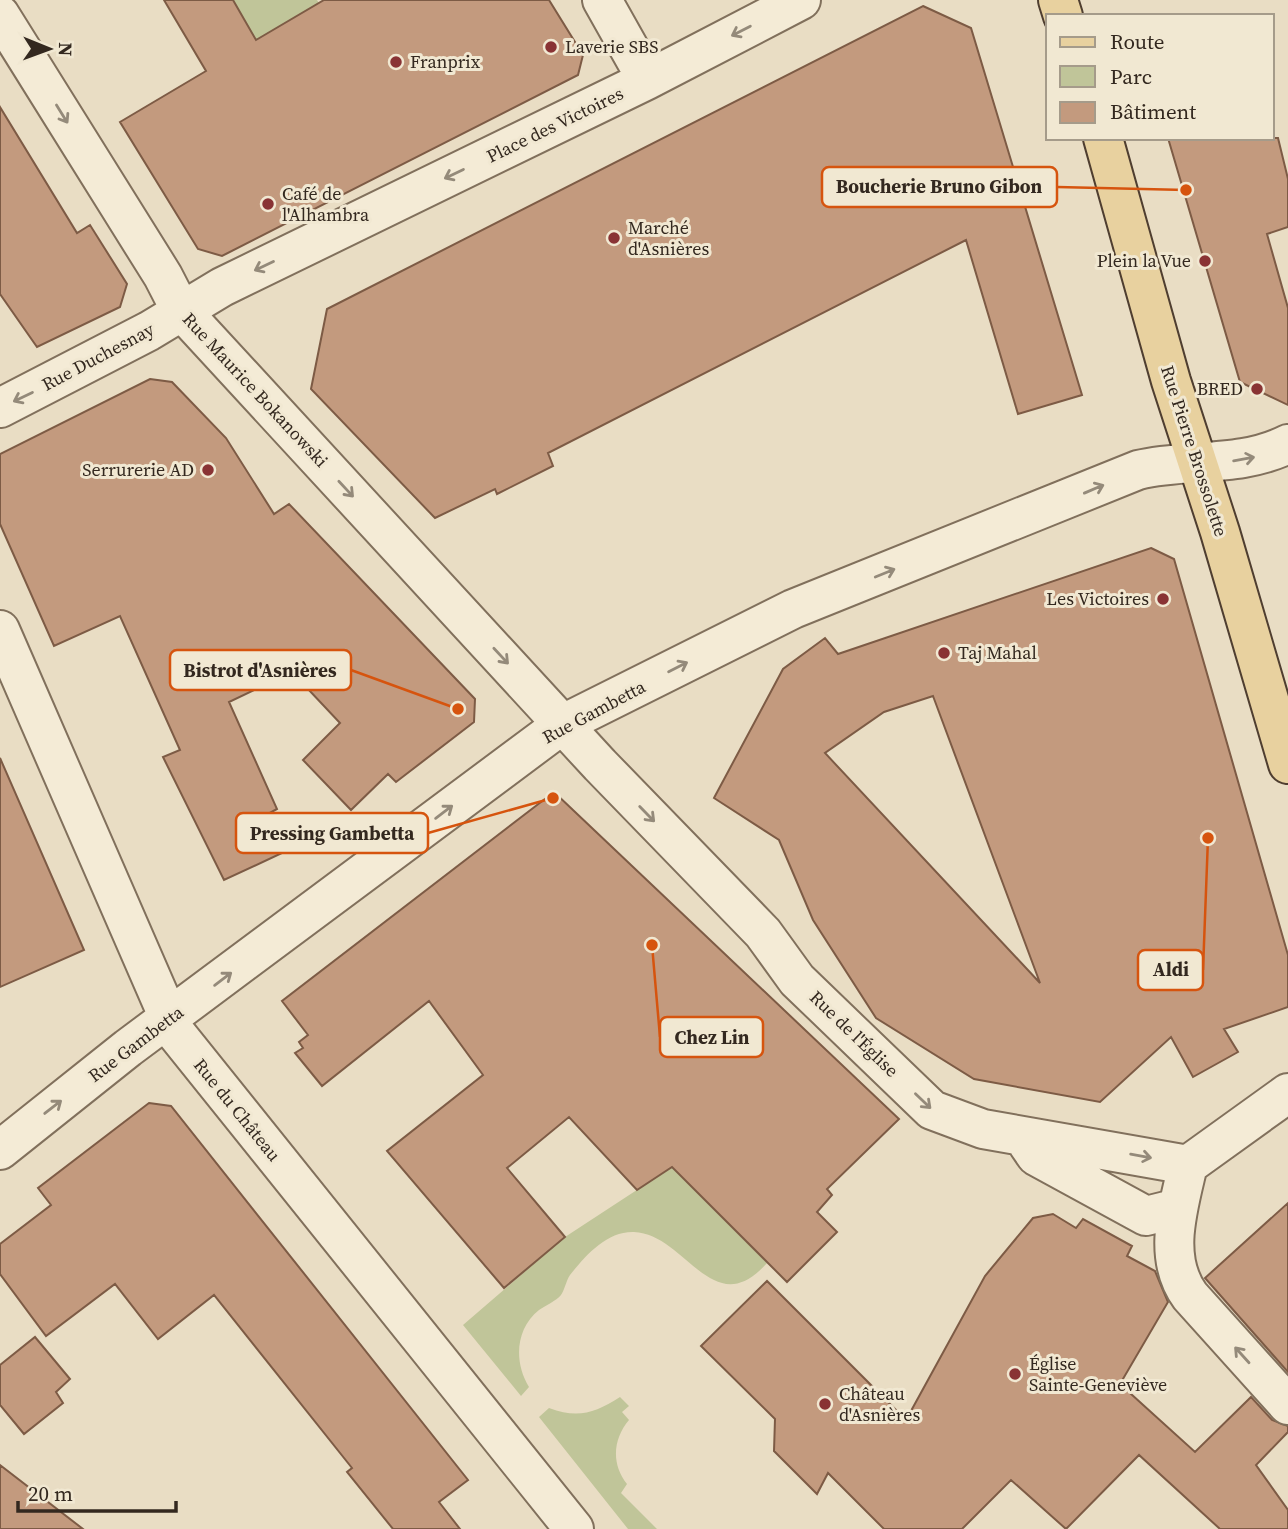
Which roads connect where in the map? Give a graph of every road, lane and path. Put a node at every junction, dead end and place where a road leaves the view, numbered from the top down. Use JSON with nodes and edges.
{"nodes":[{"id":1,"x":602,"y":0,"type":"edge"},
{"id":2,"x":802,"y":0,"type":"edge"},
{"id":3,"x":0,"y":15,"type":"edge"},
{"id":4,"x":647,"y":80,"type":"junction"},
{"id":5,"x":1104,"y":140,"type":"edge"},
{"id":6,"x":306,"y":246,"type":"joint"},
{"id":7,"x":180,"y":309,"type":"junction"},
{"id":8,"x":0,"y":408,"type":"edge"},
{"id":9,"x":1288,"y":444,"type":"edge"},
{"id":10,"x":1196,"y":463,"type":"junction"},
{"id":11,"x":0,"y":630,"type":"edge"},
{"id":12,"x":563,"y":724,"type":"junction"},
{"id":13,"x":1288,"y":764,"type":"edge"},
{"id":14,"x":168,"y":1018,"type":"junction"},
{"id":15,"x":1288,"y":1093,"type":"edge"},
{"id":16,"x":1021,"y":1135,"type":"junction"},
{"id":17,"x":0,"y":1150,"type":"edge"},
{"id":18,"x":1188,"y":1165,"type":"junction"},
{"id":19,"x":1178,"y":1208,"type":"junction"},
{"id":20,"x":1288,"y":1405,"type":"edge"},
{"id":21,"x":574,"y":1529,"type":"edge"}],
"edges":[{"from":1,"to":4,"type":"street"},
{"from":2,"to":4,"type":"street","name":"Place des Victoires","one_way":true},
{"from":3,"to":7,"type":"street","name":"Rue Maurice Bokanowski","one_way":true},
{"from":4,"to":6,"type":"street","name":"Place des Victoires","one_way":true},
{"from":5,"to":10,"type":"main road","name":"Rue Pierre Brossolette"},
{"from":6,"to":7,"type":"street","name":"Rue Duchesnay","one_way":true},
{"from":7,"to":8,"type":"street","name":"Rue Duchesnay","one_way":true},
{"from":7,"to":12,"type":"street","name":"Rue Maurice Bokanowski","one_way":true},
{"from":10,"to":9,"type":"street","name":"Rue Gambetta","one_way":true},
{"from":12,"to":10,"type":"street","name":"Rue Gambetta","one_way":true},
{"from":10,"to":13,"type":"main road","name":"Rue Pierre Brossolette"},
{"from":11,"to":14,"type":"street","name":"Rue du Château"},
{"from":14,"to":12,"type":"street","name":"Rue Gambetta","one_way":true},
{"from":12,"to":16,"type":"street","name":"Rue de l'Église","one_way":true},
{"from":17,"to":14,"type":"street","name":"Rue Gambetta","one_way":true},
{"from":14,"to":21,"type":"street","name":"Rue du Château"},
{"from":15,"to":18,"type":"street"},
{"from":16,"to":18,"type":"street","name":"Rue de l'Église","one_way":true},
{"from":16,"to":19,"type":"street"},
{"from":18,"to":19,"type":"street"},
{"from":20,"to":19,"type":"street","one_way":true}]}
